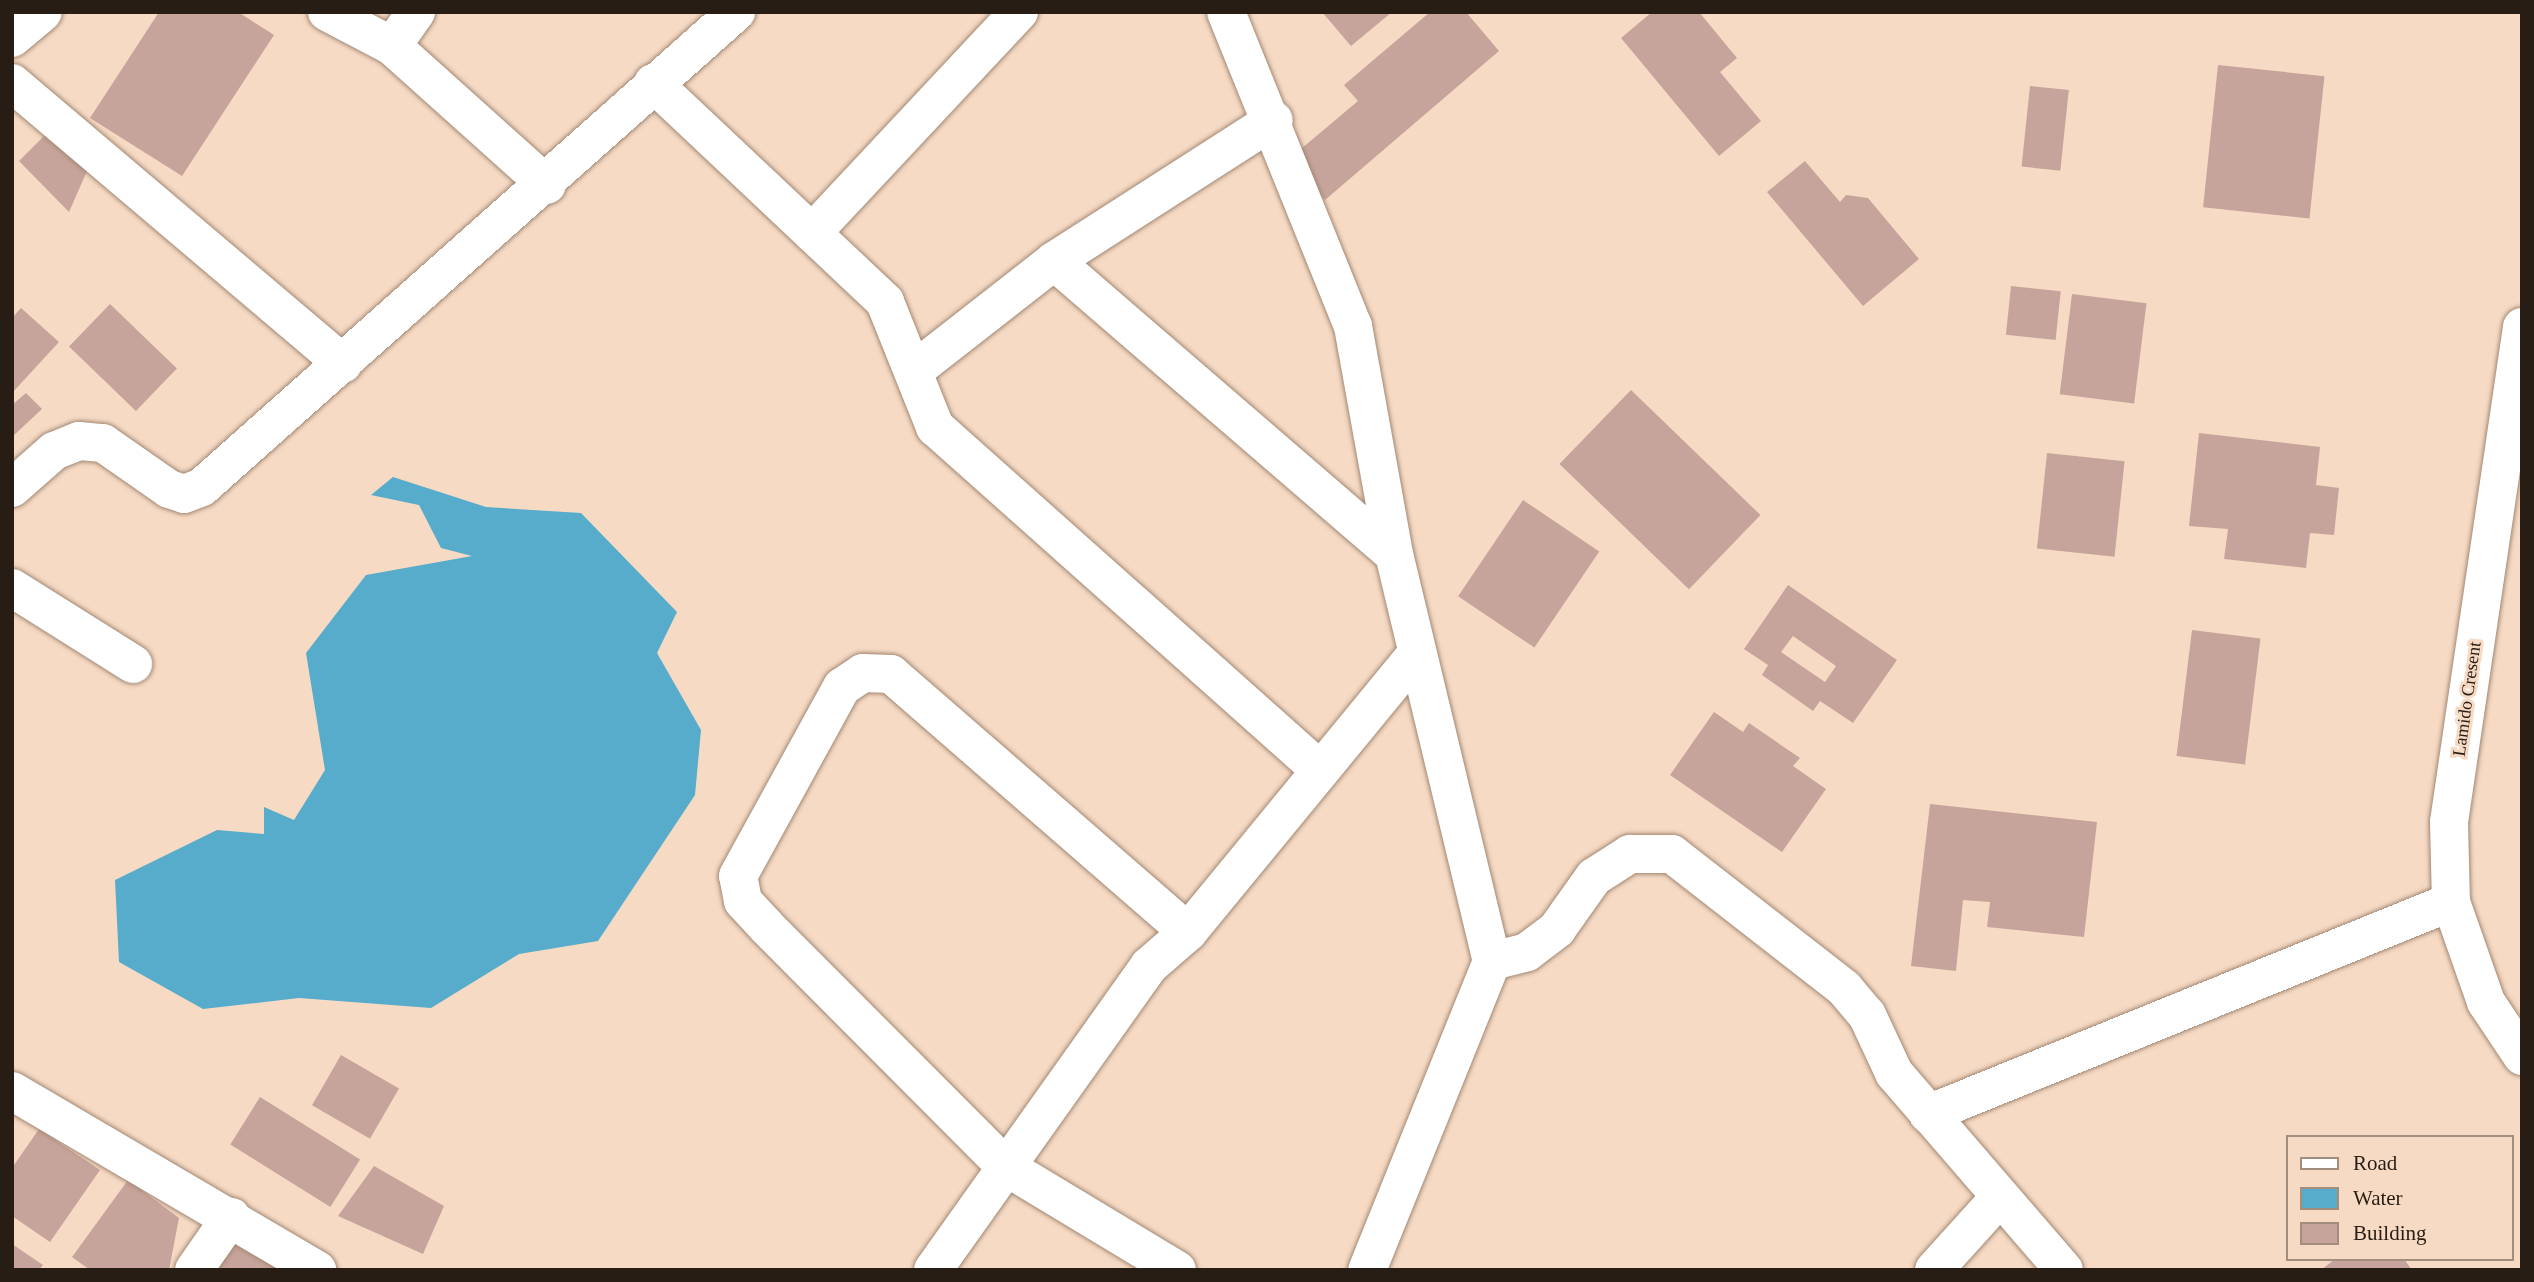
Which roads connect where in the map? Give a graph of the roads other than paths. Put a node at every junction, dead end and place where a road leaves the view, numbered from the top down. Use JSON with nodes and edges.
{"nodes":[{"id":1,"x":43,"y":12,"type":"edge"},
{"id":2,"x":327,"y":12,"type":"edge"},
{"id":3,"x":416,"y":12,"type":"edge"},
{"id":4,"x":736,"y":12,"type":"edge"},
{"id":5,"x":1019,"y":12,"type":"edge"},
{"id":6,"x":1226,"y":12,"type":"edge"},
{"id":7,"x":12,"y":38,"type":"edge"},
{"id":8,"x":392,"y":46,"type":"junction"},
{"id":9,"x":12,"y":83,"type":"edge"},
{"id":10,"x":653,"y":83,"type":"junction"},
{"id":11,"x":1274,"y":120,"type":"junction"},
{"id":12,"x":547,"y":185,"type":"junction"},
{"id":13,"x":811,"y":233,"type":"junction"},
{"id":14,"x":1054,"y":261,"type":"junction"},
{"id":15,"x":2522,"y":327,"type":"edge"},
{"id":16,"x":344,"y":364,"type":"junction"},
{"id":17,"x":916,"y":369,"type":"junction"},
{"id":18,"x":12,"y":488,"type":"edge"},
{"id":19,"x":1394,"y":554,"type":"junction"},
{"id":20,"x":12,"y":588,"type":"edge"},
{"id":21,"x":1417,"y":653,"type":"junction"},
{"id":22,"x":133,"y":664,"type":"dead end"},
{"id":23,"x":1320,"y":770,"type":"junction"},
{"id":24,"x":2451,"y":902,"type":"junction"},
{"id":25,"x":1188,"y":932,"type":"junction"},
{"id":26,"x":1492,"y":961,"type":"junction"},
{"id":27,"x":2522,"y":1056,"type":"edge"},
{"id":28,"x":16,"y":1102,"type":"edge"},
{"id":29,"x":1927,"y":1114,"type":"junction"},
{"id":30,"x":1006,"y":1167,"type":"junction"},
{"id":31,"x":1999,"y":1198,"type":"junction"},
{"id":32,"x":231,"y":1217,"type":"junction"},
{"id":33,"x":194,"y":1270,"type":"edge"},
{"id":34,"x":317,"y":1270,"type":"edge"},
{"id":35,"x":933,"y":1270,"type":"edge"},
{"id":36,"x":1177,"y":1270,"type":"edge"},
{"id":37,"x":1367,"y":1270,"type":"edge"},
{"id":38,"x":1934,"y":1270,"type":"edge"},
{"id":39,"x":2064,"y":1270,"type":"edge"}],
"edges":[{"from":1,"to":7,"type":"street"},
{"from":2,"to":8,"type":"street"},
{"from":3,"to":8,"type":"street"},
{"from":4,"to":10,"type":"street"},
{"from":5,"to":13,"type":"street"},
{"from":6,"to":11,"type":"street"},
{"from":8,"to":12,"type":"street"},
{"from":9,"to":16,"type":"street"},
{"from":10,"to":12,"type":"street"},
{"from":10,"to":13,"type":"street"},
{"from":11,"to":14,"type":"street"},
{"from":11,"to":19,"type":"street"},
{"from":12,"to":16,"type":"street"},
{"from":13,"to":17,"type":"street"},
{"from":14,"to":17,"type":"street"},
{"from":14,"to":19,"type":"street"},
{"from":15,"to":24,"type":"street","name":"Lamido Cresent"},
{"from":16,"to":18,"type":"street"},
{"from":17,"to":23,"type":"street"},
{"from":19,"to":21,"type":"street"},
{"from":20,"to":22,"type":"street"},
{"from":21,"to":23,"type":"street"},
{"from":21,"to":26,"type":"street"},
{"from":23,"to":25,"type":"street"},
{"from":24,"to":27,"type":"street","name":"Lamido Cresent"},
{"from":24,"to":29,"type":"street"},
{"from":25,"to":30,"type":"street"},
{"from":25,"to":30,"type":"street"},
{"from":26,"to":29,"type":"street"},
{"from":26,"to":37,"type":"street"},
{"from":28,"to":32,"type":"street"},
{"from":29,"to":31,"type":"street"},
{"from":30,"to":35,"type":"street"},
{"from":30,"to":36,"type":"street"},
{"from":31,"to":38,"type":"street"},
{"from":31,"to":39,"type":"street"},
{"from":32,"to":33,"type":"street"},
{"from":32,"to":34,"type":"street"}]}
